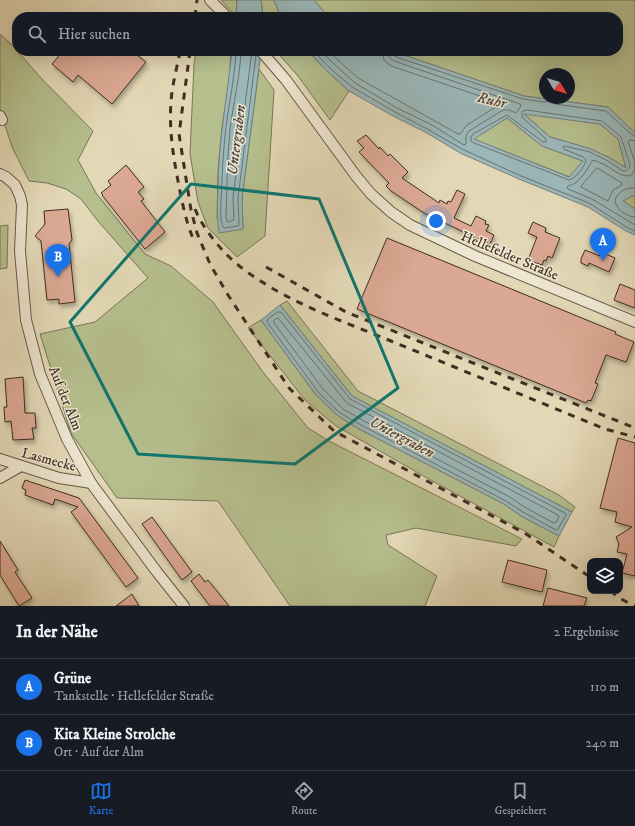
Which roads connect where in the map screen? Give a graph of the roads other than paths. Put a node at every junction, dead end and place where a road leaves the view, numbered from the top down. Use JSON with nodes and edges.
{"nodes":[{"id":1,"x":213,"y":4,"type":"edge"},
{"id":2,"x":222,"y":12,"type":"edge"},
{"id":3,"x":265,"y":56,"type":"edge"},
{"id":4,"x":0,"y":174,"type":"edge"},
{"id":5,"x":635,"y":322,"type":"edge"},
{"id":6,"x":0,"y":459,"type":"edge"},
{"id":7,"x":21,"y":466,"type":"junction"},
{"id":8,"x":0,"y":478,"type":"edge"},
{"id":9,"x":91,"y":483,"type":"junction"},
{"id":10,"x":184,"y":606,"type":"edge"}],
"edges":[{"from":1,"to":2,"type":"street"},
{"from":3,"to":5,"type":"street","name":"Hellefelder Straße"},
{"from":4,"to":9,"type":"street","name":"Auf der Alm"},
{"from":6,"to":7,"type":"street","name":"Lasmecke"},
{"from":7,"to":8,"type":"street"},
{"from":7,"to":9,"type":"street","name":"Lasmecke"},
{"from":9,"to":10,"type":"street","name":"Auf der Alm"}]}
